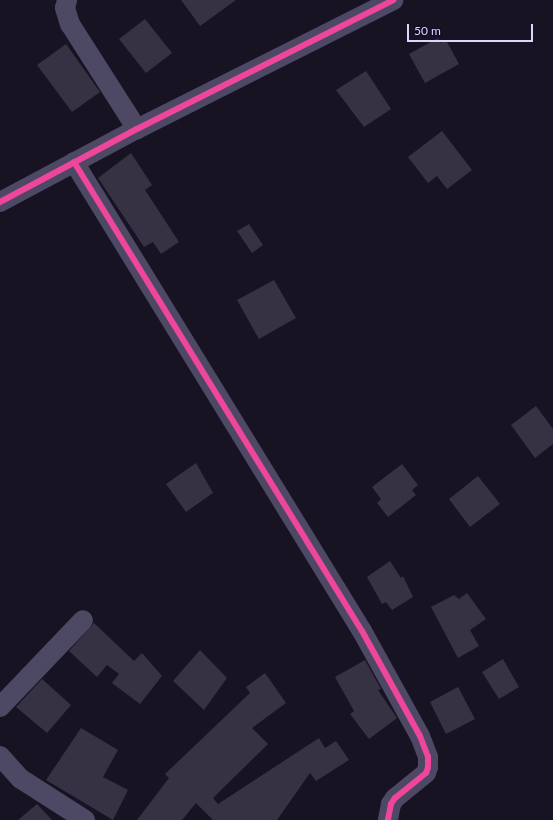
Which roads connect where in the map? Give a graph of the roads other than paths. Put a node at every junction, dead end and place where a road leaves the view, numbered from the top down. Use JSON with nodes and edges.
{"nodes":[{"id":1,"x":67,"y":0,"type":"edge"},
{"id":2,"x":393,"y":0,"type":"edge"},
{"id":3,"x":137,"y":129,"type":"junction"},
{"id":4,"x":74,"y":162,"type":"junction"},
{"id":5,"x":0,"y":202,"type":"edge"},
{"id":6,"x":83,"y":620,"type":"dead end"},
{"id":7,"x":0,"y":707,"type":"edge"},
{"id":8,"x":0,"y":756,"type":"edge"},
{"id":9,"x":85,"y":820,"type":"edge"},
{"id":10,"x":388,"y":820,"type":"edge"}],
"edges":[{"from":1,"to":3,"type":"street"},
{"from":2,"to":3,"type":"street"},
{"from":3,"to":4,"type":"street"},
{"from":4,"to":5,"type":"street"},
{"from":4,"to":10,"type":"street"},
{"from":6,"to":7,"type":"street"},
{"from":8,"to":9,"type":"street"}]}
